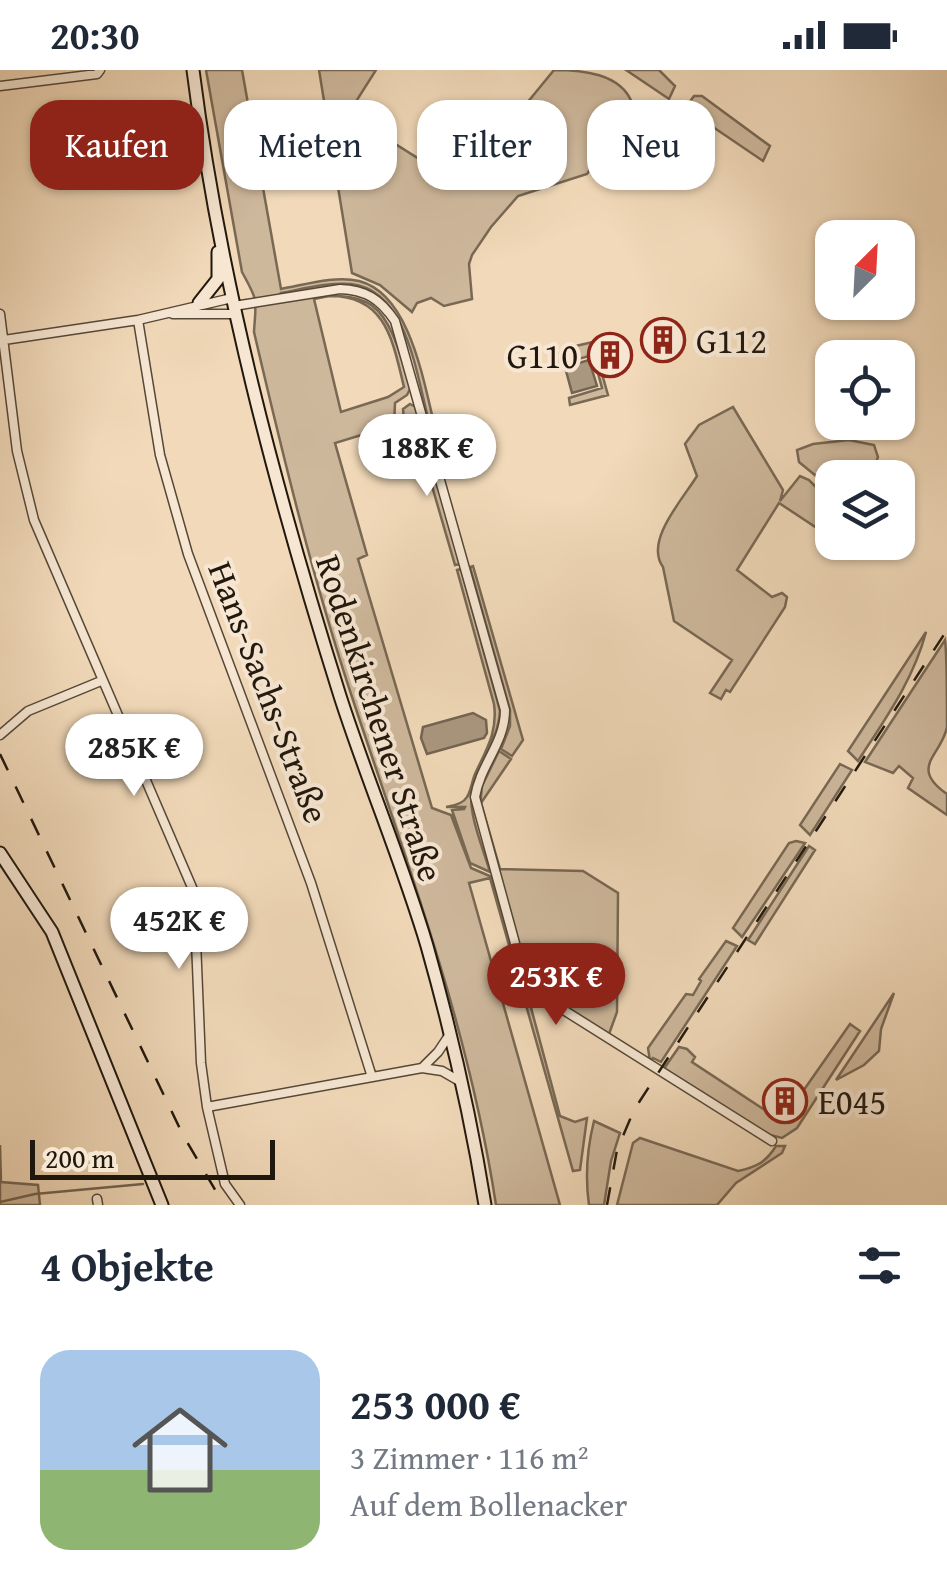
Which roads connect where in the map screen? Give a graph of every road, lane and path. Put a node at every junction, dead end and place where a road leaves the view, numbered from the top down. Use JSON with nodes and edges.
{"nodes":[{"id":1,"x":100,"y":70,"type":"edge"},
{"id":2,"x":193,"y":70,"type":"edge"},
{"id":3,"x":0,"y":86,"type":"edge"},
{"id":4,"x":219,"y":228,"type":"junction"},
{"id":5,"x":199,"y":303,"type":"junction"},
{"id":6,"x":234,"y":306,"type":"junction"},
{"id":7,"x":0,"y":314,"type":"edge"},
{"id":8,"x":163,"y":315,"type":"junction"},
{"id":9,"x":138,"y":320,"type":"junction"},
{"id":10,"x":4,"y":340,"type":"junction"},
{"id":11,"x":102,"y":681,"type":"junction"},
{"id":12,"x":0,"y":735,"type":"edge"},
{"id":13,"x":0,"y":853,"type":"edge"},
{"id":14,"x":450,"y":1034,"type":"junction"},
{"id":15,"x":422,"y":1068,"type":"junction"},
{"id":16,"x":372,"y":1076,"type":"junction"},
{"id":17,"x":462,"y":1082,"type":"junction"},
{"id":18,"x":207,"y":1107,"type":"junction"},
{"id":19,"x":772,"y":1140,"type":"dead end"},
{"id":20,"x":162,"y":1205,"type":"edge"},
{"id":21,"x":240,"y":1205,"type":"edge"},
{"id":22,"x":485,"y":1205,"type":"edge"}],
"edges":[{"from":1,"to":3,"type":"street"},
{"from":2,"to":4,"type":"main road","name":"Rodenkirchener Straße"},
{"from":4,"to":5,"type":"main road"},
{"from":4,"to":6,"type":"main road","name":"Rodenkirchener Straße"},
{"from":5,"to":6,"type":"street"},
{"from":5,"to":8,"type":"street"},
{"from":6,"to":8,"type":"street"},
{"from":6,"to":14,"type":"main road","name":"Rodenkirchener Straße"},
{"from":6,"to":19,"type":"street"},
{"from":7,"to":10,"type":"street"},
{"from":8,"to":9,"type":"street"},
{"from":9,"to":10,"type":"street"},
{"from":9,"to":16,"type":"street","name":"Hans-Sachs-Straße"},
{"from":10,"to":11,"type":"street"},
{"from":11,"to":12,"type":"street"},
{"from":11,"to":18,"type":"street"},
{"from":13,"to":20,"type":"main road"},
{"from":14,"to":15,"type":"street"},
{"from":14,"to":17,"type":"main road","name":"Rodenkirchener Straße"},
{"from":15,"to":16,"type":"street"},
{"from":15,"to":17,"type":"street"},
{"from":16,"to":18,"type":"street"},
{"from":17,"to":22,"type":"main road","name":"Rodenkirchener Straße"},
{"from":18,"to":21,"type":"street"}]}
